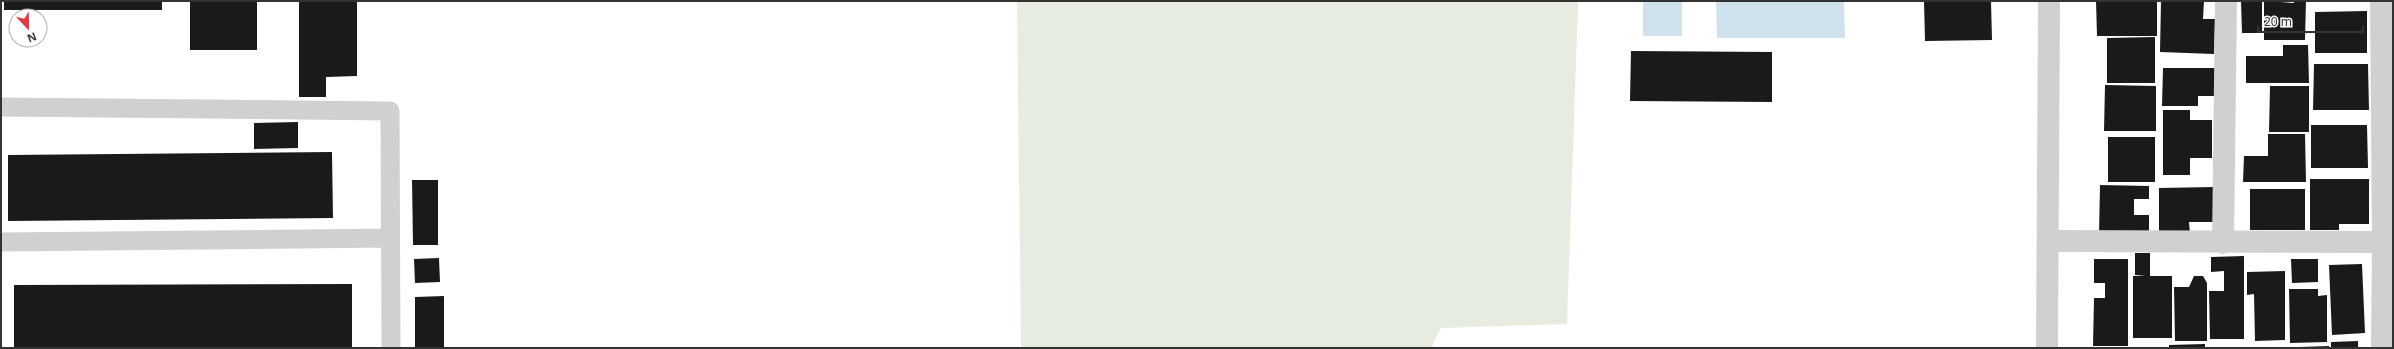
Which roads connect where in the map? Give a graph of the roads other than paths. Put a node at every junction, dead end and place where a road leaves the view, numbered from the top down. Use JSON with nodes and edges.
{"nodes":[{"id":1,"x":2049,"y":1,"type":"edge"},
{"id":2,"x":2226,"y":1,"type":"edge"},
{"id":3,"x":2381,"y":1,"type":"edge"},
{"id":4,"x":1,"y":107,"type":"edge"},
{"id":5,"x":390,"y":238,"type":"junction"},
{"id":6,"x":2048,"y":241,"type":"junction"},
{"id":7,"x":1,"y":242,"type":"edge"},
{"id":8,"x":2383,"y":242,"type":"junction"},
{"id":9,"x":2223,"y":243,"type":"junction"},
{"id":10,"x":390,"y":348,"type":"edge"},
{"id":11,"x":2048,"y":348,"type":"edge"},
{"id":12,"x":2382,"y":348,"type":"edge"}],
"edges":[{"from":1,"to":6,"type":"street"},
{"from":2,"to":9,"type":"street"},
{"from":3,"to":8,"type":"street"},
{"from":4,"to":5,"type":"lane"},
{"from":5,"to":7,"type":"lane"},
{"from":5,"to":10,"type":"lane"},
{"from":6,"to":9,"type":"street"},
{"from":6,"to":11,"type":"street"},
{"from":8,"to":9,"type":"street"},
{"from":8,"to":12,"type":"street"}]}
